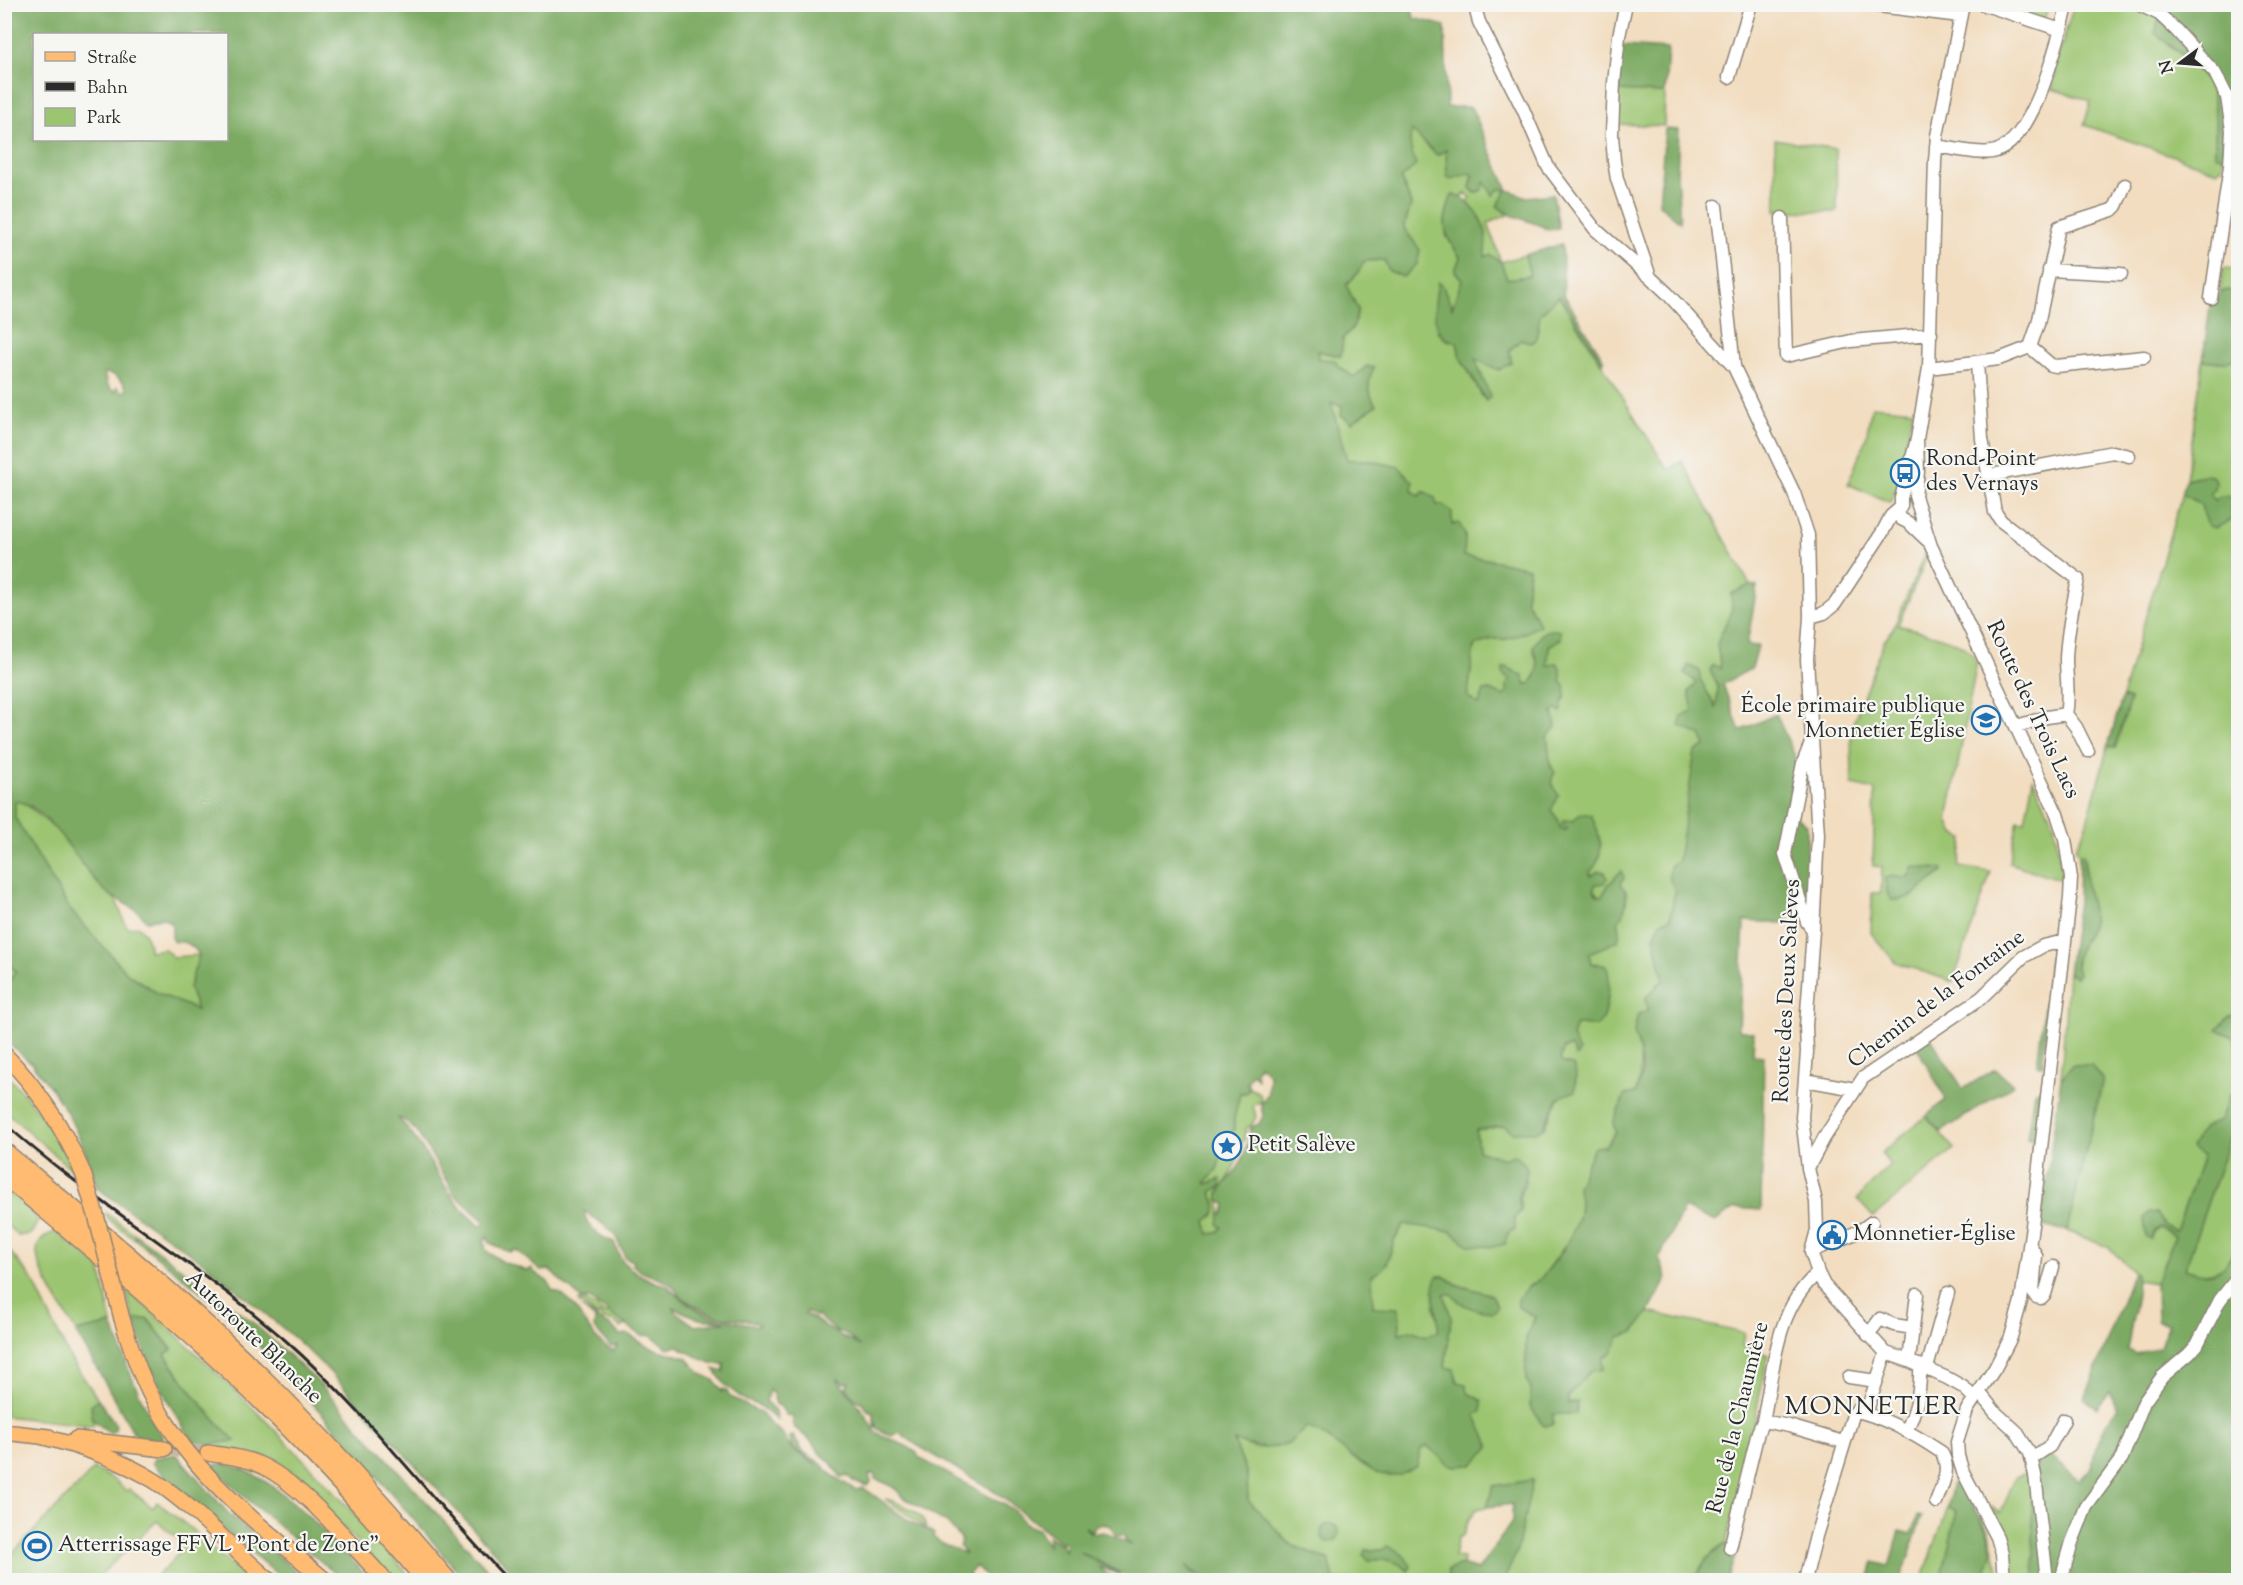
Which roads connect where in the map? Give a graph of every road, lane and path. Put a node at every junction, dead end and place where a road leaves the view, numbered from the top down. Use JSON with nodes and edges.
{"nodes":[{"id":1,"x":1474,"y":4,"type":"edge"},
{"id":2,"x":1626,"y":4,"type":"edge"},
{"id":3,"x":1751,"y":4,"type":"edge"},
{"id":4,"x":1862,"y":4,"type":"edge"},
{"id":5,"x":1982,"y":4,"type":"edge"},
{"id":6,"x":2068,"y":4,"type":"edge"},
{"id":7,"x":2138,"y":4,"type":"edge"},
{"id":8,"x":1961,"y":10,"type":"edge"},
{"id":9,"x":2061,"y":30,"type":"junction"},
{"id":10,"x":1729,"y":76,"type":"dead end"},
{"id":11,"x":1936,"y":146,"type":"junction"},
{"id":12,"x":2125,"y":185,"type":"dead end"},
{"id":13,"x":1716,"y":206,"type":"dead end"},
{"id":14,"x":1782,"y":218,"type":"dead end"},
{"id":15,"x":2049,"y":270,"type":"junction"},
{"id":16,"x":2121,"y":274,"type":"dead end"},
{"id":17,"x":1650,"y":277,"type":"junction"},
{"id":18,"x":2211,"y":298,"type":"dead end"},
{"id":19,"x":1931,"y":334,"type":"junction"},
{"id":20,"x":2030,"y":347,"type":"junction"},
{"id":21,"x":2144,"y":357,"type":"dead end"},
{"id":22,"x":1977,"y":362,"type":"junction"},
{"id":23,"x":1734,"y":367,"type":"junction"},
{"id":24,"x":1929,"y":368,"type":"junction"},
{"id":25,"x":1917,"y":439,"type":"junction"},
{"id":26,"x":2129,"y":456,"type":"dead end"},
{"id":27,"x":1987,"y":476,"type":"junction"},
{"id":28,"x":1900,"y":507,"type":"junction"},
{"id":29,"x":1918,"y":510,"type":"junction"},
{"id":30,"x":1907,"y":522,"type":"junction"},
{"id":31,"x":1882,"y":533,"type":"junction"},
{"id":32,"x":1931,"y":546,"type":"junction"},
{"id":33,"x":1810,"y":617,"type":"junction"},
{"id":34,"x":2066,"y":714,"type":"junction"},
{"id":35,"x":2017,"y":726,"type":"junction"},
{"id":36,"x":1812,"y":739,"type":"junction"},
{"id":37,"x":2088,"y":751,"type":"dead end"},
{"id":38,"x":1813,"y":931,"type":"junction"},
{"id":39,"x":2065,"y":941,"type":"junction"},
{"id":40,"x":4,"y":1054,"type":"edge"},
{"id":41,"x":1805,"y":1080,"type":"junction"},
{"id":42,"x":1854,"y":1089,"type":"junction"},
{"id":43,"x":4,"y":1152,"type":"edge"},
{"id":44,"x":1808,"y":1168,"type":"junction"},
{"id":45,"x":4,"y":1176,"type":"edge"},
{"id":46,"x":1872,"y":1222,"type":"dead end"},
{"id":47,"x":2030,"y":1245,"type":"junction"},
{"id":48,"x":1811,"y":1252,"type":"junction"},
{"id":49,"x":2054,"y":1267,"type":"dead end"},
{"id":50,"x":1818,"y":1273,"type":"junction"},
{"id":51,"x":2238,"y":1277,"type":"edge"},
{"id":52,"x":1948,"y":1293,"type":"dead end"},
{"id":53,"x":1917,"y":1294,"type":"dead end"},
{"id":54,"x":1913,"y":1328,"type":"junction"},
{"id":55,"x":1868,"y":1335,"type":"junction"},
{"id":56,"x":1886,"y":1353,"type":"junction"},
{"id":57,"x":1919,"y":1365,"type":"junction"},
{"id":58,"x":1849,"y":1377,"type":"dead end"},
{"id":59,"x":1876,"y":1382,"type":"junction"},
{"id":60,"x":1977,"y":1395,"type":"junction"},
{"id":61,"x":1859,"y":1414,"type":"junction"},
{"id":62,"x":1763,"y":1420,"type":"junction"},
{"id":63,"x":2064,"y":1420,"type":"dead end"},
{"id":64,"x":1906,"y":1431,"type":"junction"},
{"id":65,"x":4,"y":1432,"type":"edge"},
{"id":66,"x":40,"y":1436,"type":"junction"},
{"id":67,"x":1843,"y":1443,"type":"junction"},
{"id":68,"x":164,"y":1449,"type":"tunnel mouth"},
{"id":69,"x":208,"y":1453,"type":"tunnel mouth"},
{"id":70,"x":2032,"y":1458,"type":"junction"},
{"id":71,"x":1936,"y":1502,"type":"dead end"},
{"id":72,"x":1730,"y":1548,"type":"dead end"},
{"id":73,"x":269,"y":1581,"type":"edge"},
{"id":74,"x":325,"y":1581,"type":"edge"},
{"id":75,"x":385,"y":1581,"type":"edge"},
{"id":76,"x":426,"y":1581,"type":"edge"},
{"id":77,"x":447,"y":1581,"type":"edge"},
{"id":78,"x":1805,"y":1581,"type":"edge"},
{"id":79,"x":2004,"y":1581,"type":"edge"},
{"id":80,"x":2047,"y":1581,"type":"edge"},
{"id":81,"x":2061,"y":1581,"type":"edge"}],
"edges":[{"from":1,"to":17,"type":"street"},
{"from":2,"to":17,"type":"street"},
{"from":3,"to":10,"type":"street"},
{"from":4,"to":8,"type":"street"},
{"from":5,"to":9,"type":"street"},
{"from":6,"to":9,"type":"street"},
{"from":7,"to":18,"type":"street"},
{"from":8,"to":11,"type":"street","name":"Route des Trois Lacs"},
{"from":9,"to":11,"type":"street"},
{"from":11,"to":19,"type":"street","name":"Route des Trois Lacs"},
{"from":12,"to":15,"type":"street"},
{"from":13,"to":23,"type":"street"},
{"from":14,"to":19,"type":"street"},
{"from":15,"to":16,"type":"street"},
{"from":15,"to":20,"type":"street"},
{"from":17,"to":23,"type":"street"},
{"from":19,"to":24,"type":"street","name":"Route des Trois Lacs"},
{"from":20,"to":21,"type":"street"},
{"from":20,"to":22,"type":"street"},
{"from":22,"to":24,"type":"street"},
{"from":22,"to":27,"type":"street"},
{"from":23,"to":33,"type":"street","name":"Route des Deux Salèves"},
{"from":24,"to":25,"type":"street","name":"Route des Trois Lacs"},
{"from":25,"to":28,"type":"street","name":"Route des Trois Lacs"},
{"from":25,"to":29,"type":"street","name":"Route des Trois Lacs"},
{"from":26,"to":27,"type":"street"},
{"from":27,"to":34,"type":"street"},
{"from":28,"to":29,"type":"street"},
{"from":28,"to":30,"type":"street"},
{"from":28,"to":31,"type":"street"},
{"from":29,"to":30,"type":"street"},
{"from":29,"to":32,"type":"street","name":"Route des Trois Lacs"},
{"from":30,"to":31,"type":"street"},
{"from":30,"to":32,"type":"street","name":"Route des Trois Lacs"},
{"from":31,"to":33,"type":"street"},
{"from":32,"to":35,"type":"street","name":"Route des Trois Lacs"},
{"from":33,"to":36,"type":"street","name":"Route des Deux Salèves"},
{"from":34,"to":35,"type":"street"},
{"from":34,"to":37,"type":"street"},
{"from":35,"to":39,"type":"street","name":"Route des Trois Lacs"},
{"from":36,"to":38,"type":"street","name":"Route des Deux Salèves"},
{"from":36,"to":38,"type":"street"},
{"from":38,"to":41,"type":"street","name":"Route des Deux Salèves"},
{"from":39,"to":42,"type":"street","name":"Chemin de la Fontaine"},
{"from":39,"to":47,"type":"street","name":"Route des Trois Lacs"},
{"from":40,"to":74,"type":"main road","bridge":true},
{"from":41,"to":42,"type":"street"},
{"from":41,"to":44,"type":"street","name":"Route des Deux Salèves"},
{"from":42,"to":44,"type":"street","name":"Chemin de la Fontaine"},
{"from":43,"to":77,"type":"highway","name":"Autoroute Blanche"},
{"from":44,"to":48,"type":"street","name":"Route des Deux Salèves"},
{"from":45,"to":76,"type":"highway","name":"Autoroute Blanche"},
{"from":46,"to":48,"type":"street"},
{"from":47,"to":49,"type":"street"},
{"from":47,"to":60,"type":"street"},
{"from":48,"to":50,"type":"street","name":"Route des Deux Salèves"},
{"from":50,"to":55,"type":"street","name":"Route des Deux Salèves"},
{"from":50,"to":62,"type":"street","name":"Rue de la Chaumière"},
{"from":51,"to":81,"type":"street"},
{"from":52,"to":57,"type":"street"},
{"from":53,"to":54,"type":"street"},
{"from":54,"to":55,"type":"street"},
{"from":54,"to":57,"type":"street"},
{"from":55,"to":56,"type":"street","name":"Route des Deux Salèves"},
{"from":56,"to":57,"type":"street","name":"Route des Deux Salèves"},
{"from":56,"to":59,"type":"street"},
{"from":57,"to":60,"type":"street","name":"Route des Deux Salèves"},
{"from":57,"to":64,"type":"street"},
{"from":58,"to":59,"type":"street"},
{"from":59,"to":61,"type":"street"},
{"from":60,"to":70,"type":"street","name":"Route des Deux Salèves"},
{"from":60,"to":79,"type":"street"},
{"from":61,"to":64,"type":"street"},
{"from":61,"to":67,"type":"street"},
{"from":62,"to":67,"type":"street"},
{"from":62,"to":72,"type":"street","name":"Rue de la Chaumière"},
{"from":63,"to":70,"type":"street"},
{"from":64,"to":71,"type":"street"},
{"from":65,"to":66,"type":"main road"},
{"from":66,"to":68,"type":"main road"},
{"from":66,"to":73,"type":"main road"},
{"from":67,"to":78,"type":"street"},
{"from":69,"to":75,"type":"main road"},
{"from":70,"to":80,"type":"street"}]}
